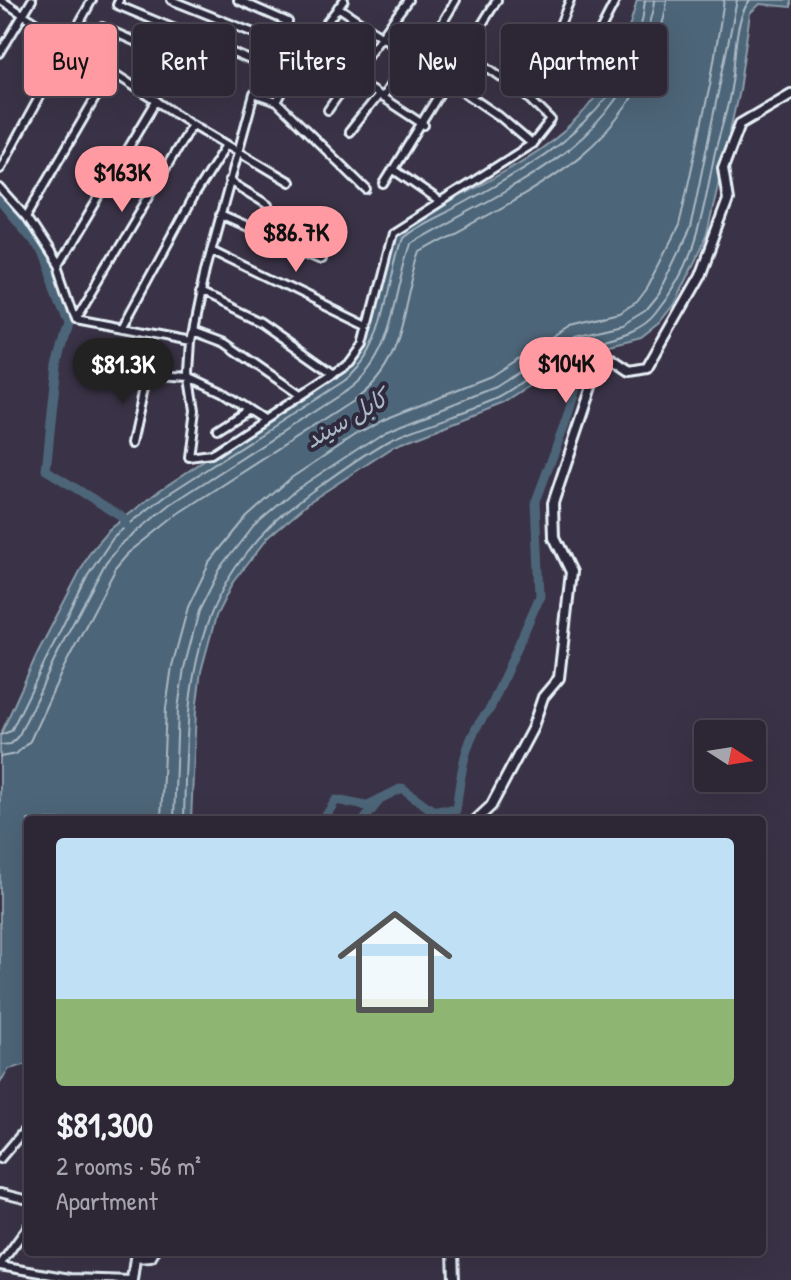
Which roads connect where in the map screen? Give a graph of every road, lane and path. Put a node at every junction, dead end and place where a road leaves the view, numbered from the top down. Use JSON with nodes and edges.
{"nodes":[{"id":1,"x":1,"y":0,"type":"edge"},
{"id":2,"x":32,"y":0,"type":"edge"},
{"id":3,"x":92,"y":0,"type":"edge"},
{"id":4,"x":119,"y":0,"type":"edge"},
{"id":5,"x":171,"y":0,"type":"edge"},
{"id":6,"x":238,"y":0,"type":"edge"},
{"id":7,"x":256,"y":0,"type":"edge"},
{"id":8,"x":344,"y":0,"type":"edge"},
{"id":9,"x":408,"y":0,"type":"edge"},
{"id":10,"x":456,"y":0,"type":"edge"},
{"id":11,"x":497,"y":0,"type":"edge"},
{"id":12,"x":570,"y":0,"type":"edge"},
{"id":13,"x":616,"y":0,"type":"edge"},
{"id":14,"x":338,"y":7,"type":"junction"},
{"id":15,"x":254,"y":9,"type":"junction"},
{"id":16,"x":23,"y":15,"type":"junction"},
{"id":17,"x":37,"y":24,"type":"edge"},
{"id":18,"x":79,"y":24,"type":"edge"},
{"id":19,"x":287,"y":24,"type":"edge"},
{"id":20,"x":325,"y":24,"type":"edge"},
{"id":21,"x":442,"y":24,"type":"edge"},
{"id":22,"x":483,"y":24,"type":"edge"},
{"id":23,"x":560,"y":24,"type":"edge"},
{"id":24,"x":604,"y":24,"type":"edge"},
{"id":25,"x":251,"y":32,"type":"edge"},
{"id":26,"x":382,"y":37,"type":"junction"},
{"id":27,"x":390,"y":43,"type":"edge"},
{"id":28,"x":374,"y":47,"type":"edge"},
{"id":29,"x":0,"y":53,"type":"edge"},
{"id":30,"x":251,"y":61,"type":"edge"},
{"id":31,"x":485,"y":66,"type":"edge"},
{"id":32,"x":117,"y":75,"type":"edge"},
{"id":33,"x":390,"y":82,"type":"edge"},
{"id":34,"x":374,"y":92,"type":"edge"},
{"id":35,"x":791,"y":94,"type":"edge"},
{"id":36,"x":39,"y":96,"type":"edge"},
{"id":37,"x":96,"y":96,"type":"edge"},
{"id":38,"x":280,"y":96,"type":"edge"},
{"id":39,"x":338,"y":96,"type":"edge"},
{"id":40,"x":380,"y":96,"type":"junction"},
{"id":41,"x":442,"y":96,"type":"edge"},
{"id":42,"x":467,"y":96,"type":"edge"},
{"id":43,"x":154,"y":98,"type":"junction"},
{"id":44,"x":277,"y":102,"type":"junction"},
{"id":45,"x":328,"y":110,"type":"dead end"},
{"id":46,"x":192,"y":124,"type":"junction"},
{"id":47,"x":424,"y":125,"type":"junction"},
{"id":48,"x":349,"y":132,"type":"dead end"},
{"id":49,"x":532,"y":144,"type":"junction"},
{"id":50,"x":226,"y":145,"type":"junction"},
{"id":51,"x":238,"y":150,"type":"junction"},
{"id":52,"x":0,"y":169,"type":"edge"},
{"id":53,"x":394,"y":170,"type":"junction"},
{"id":54,"x":229,"y":181,"type":"junction"},
{"id":55,"x":290,"y":182,"type":"dead end"},
{"id":56,"x":384,"y":184,"type":"dead end"},
{"id":57,"x":0,"y":188,"type":"edge"},
{"id":58,"x":367,"y":190,"type":"dead end"},
{"id":59,"x":440,"y":202,"type":"junction"},
{"id":60,"x":268,"y":205,"type":"dead end"},
{"id":61,"x":220,"y":215,"type":"junction"},
{"id":62,"x":26,"y":217,"type":"junction"},
{"id":63,"x":211,"y":250,"type":"junction"},
{"id":64,"x":321,"y":259,"type":"dead end"},
{"id":65,"x":58,"y":266,"type":"junction"},
{"id":66,"x":200,"y":293,"type":"junction"},
{"id":67,"x":76,"y":319,"type":"junction"},
{"id":68,"x":367,"y":326,"type":"junction"},
{"id":69,"x":122,"y":328,"type":"junction"},
{"id":70,"x":193,"y":331,"type":"junction"},
{"id":71,"x":191,"y":341,"type":"junction"},
{"id":72,"x":108,"y":372,"type":"dead end"},
{"id":73,"x":146,"y":374,"type":"junction"},
{"id":74,"x":334,"y":374,"type":"junction"},
{"id":75,"x":190,"y":377,"type":"junction"},
{"id":76,"x":300,"y":395,"type":"junction"},
{"id":77,"x":248,"y":409,"type":"junction"},
{"id":78,"x":263,"y":419,"type":"junction"},
{"id":79,"x":217,"y":429,"type":"dead end"},
{"id":80,"x":131,"y":444,"type":"dead end"},
{"id":81,"x":480,"y":816,"type":"edge"},
{"id":82,"x":24,"y":1131,"type":"edge"},
{"id":83,"x":0,"y":1159,"type":"edge"},
{"id":84,"x":0,"y":1193,"type":"edge"},
{"id":85,"x":24,"y":1199,"type":"edge"},
{"id":86,"x":24,"y":1232,"type":"edge"},
{"id":87,"x":152,"y":1256,"type":"edge"},
{"id":88,"x":453,"y":1256,"type":"edge"},
{"id":89,"x":0,"y":1266,"type":"edge"},
{"id":90,"x":67,"y":1278,"type":"edge"},
{"id":91,"x":132,"y":1280,"type":"edge"},
{"id":92,"x":454,"y":1280,"type":"edge"}],
"edges":[{"from":1,"to":16,"type":"street"},
{"from":2,"to":16,"type":"street"},
{"from":3,"to":18,"type":"street"},
{"from":4,"to":30,"type":"street"},
{"from":5,"to":25,"type":"street"},
{"from":6,"to":15,"type":"street"},
{"from":7,"to":15,"type":"street"},
{"from":8,"to":14,"type":"street"},
{"from":9,"to":26,"type":"street"},
{"from":10,"to":21,"type":"street"},
{"from":11,"to":22,"type":"street"},
{"from":12,"to":23,"type":"street"},
{"from":13,"to":24,"type":"street"},
{"from":14,"to":20,"type":"street"},
{"from":14,"to":26,"type":"street"},
{"from":15,"to":19,"type":"street"},
{"from":16,"to":17,"type":"street"},
{"from":16,"to":29,"type":"street"},
{"from":26,"to":27,"type":"street"},
{"from":26,"to":28,"type":"street"},
{"from":31,"to":49,"type":"street"},
{"from":32,"to":43,"type":"street"},
{"from":33,"to":40,"type":"street"},
{"from":34,"to":40,"type":"street"},
{"from":35,"to":81,"type":"street"},
{"from":36,"to":52,"type":"street"},
{"from":37,"to":62,"type":"street"},
{"from":38,"to":44,"type":"street"},
{"from":39,"to":45,"type":"street"},
{"from":40,"to":47,"type":"street"},
{"from":40,"to":48,"type":"street"},
{"from":41,"to":47,"type":"street"},
{"from":42,"to":49,"type":"street"},
{"from":43,"to":46,"type":"street"},
{"from":43,"to":65,"type":"street"},
{"from":44,"to":51,"type":"street"},
{"from":44,"to":58,"type":"street"},
{"from":46,"to":50,"type":"street"},
{"from":46,"to":67,"type":"street"},
{"from":47,"to":53,"type":"street"},
{"from":49,"to":59,"type":"street"},
{"from":50,"to":51,"type":"street"},
{"from":50,"to":69,"type":"street"},
{"from":51,"to":54,"type":"street"},
{"from":51,"to":55,"type":"street"},
{"from":53,"to":56,"type":"street"},
{"from":53,"to":59,"type":"street"},
{"from":54,"to":60,"type":"street"},
{"from":54,"to":61,"type":"street"},
{"from":57,"to":62,"type":"street"},
{"from":59,"to":68,"type":"street"},
{"from":61,"to":63,"type":"street"},
{"from":61,"to":64,"type":"street"},
{"from":62,"to":65,"type":"street"},
{"from":63,"to":66,"type":"street"},
{"from":63,"to":68,"type":"street"},
{"from":65,"to":67,"type":"street"},
{"from":66,"to":70,"type":"street"},
{"from":66,"to":74,"type":"street"},
{"from":67,"to":69,"type":"street"},
{"from":68,"to":74,"type":"street"},
{"from":69,"to":71,"type":"street"},
{"from":70,"to":71,"type":"street"},
{"from":70,"to":76,"type":"street"},
{"from":71,"to":75,"type":"street"},
{"from":72,"to":73,"type":"street"},
{"from":73,"to":75,"type":"street"},
{"from":73,"to":80,"type":"street"},
{"from":74,"to":76,"type":"street"},
{"from":75,"to":77,"type":"street"},
{"from":75,"to":78,"type":"street"},
{"from":76,"to":78,"type":"street"},
{"from":77,"to":78,"type":"street"},
{"from":77,"to":79,"type":"street"},
{"from":82,"to":83,"type":"street"},
{"from":84,"to":85,"type":"street"},
{"from":86,"to":89,"type":"street"},
{"from":87,"to":91,"type":"street"},
{"from":88,"to":92,"type":"street"},
{"from":89,"to":90,"type":"street"},
{"from":90,"to":91,"type":"street"}]}
